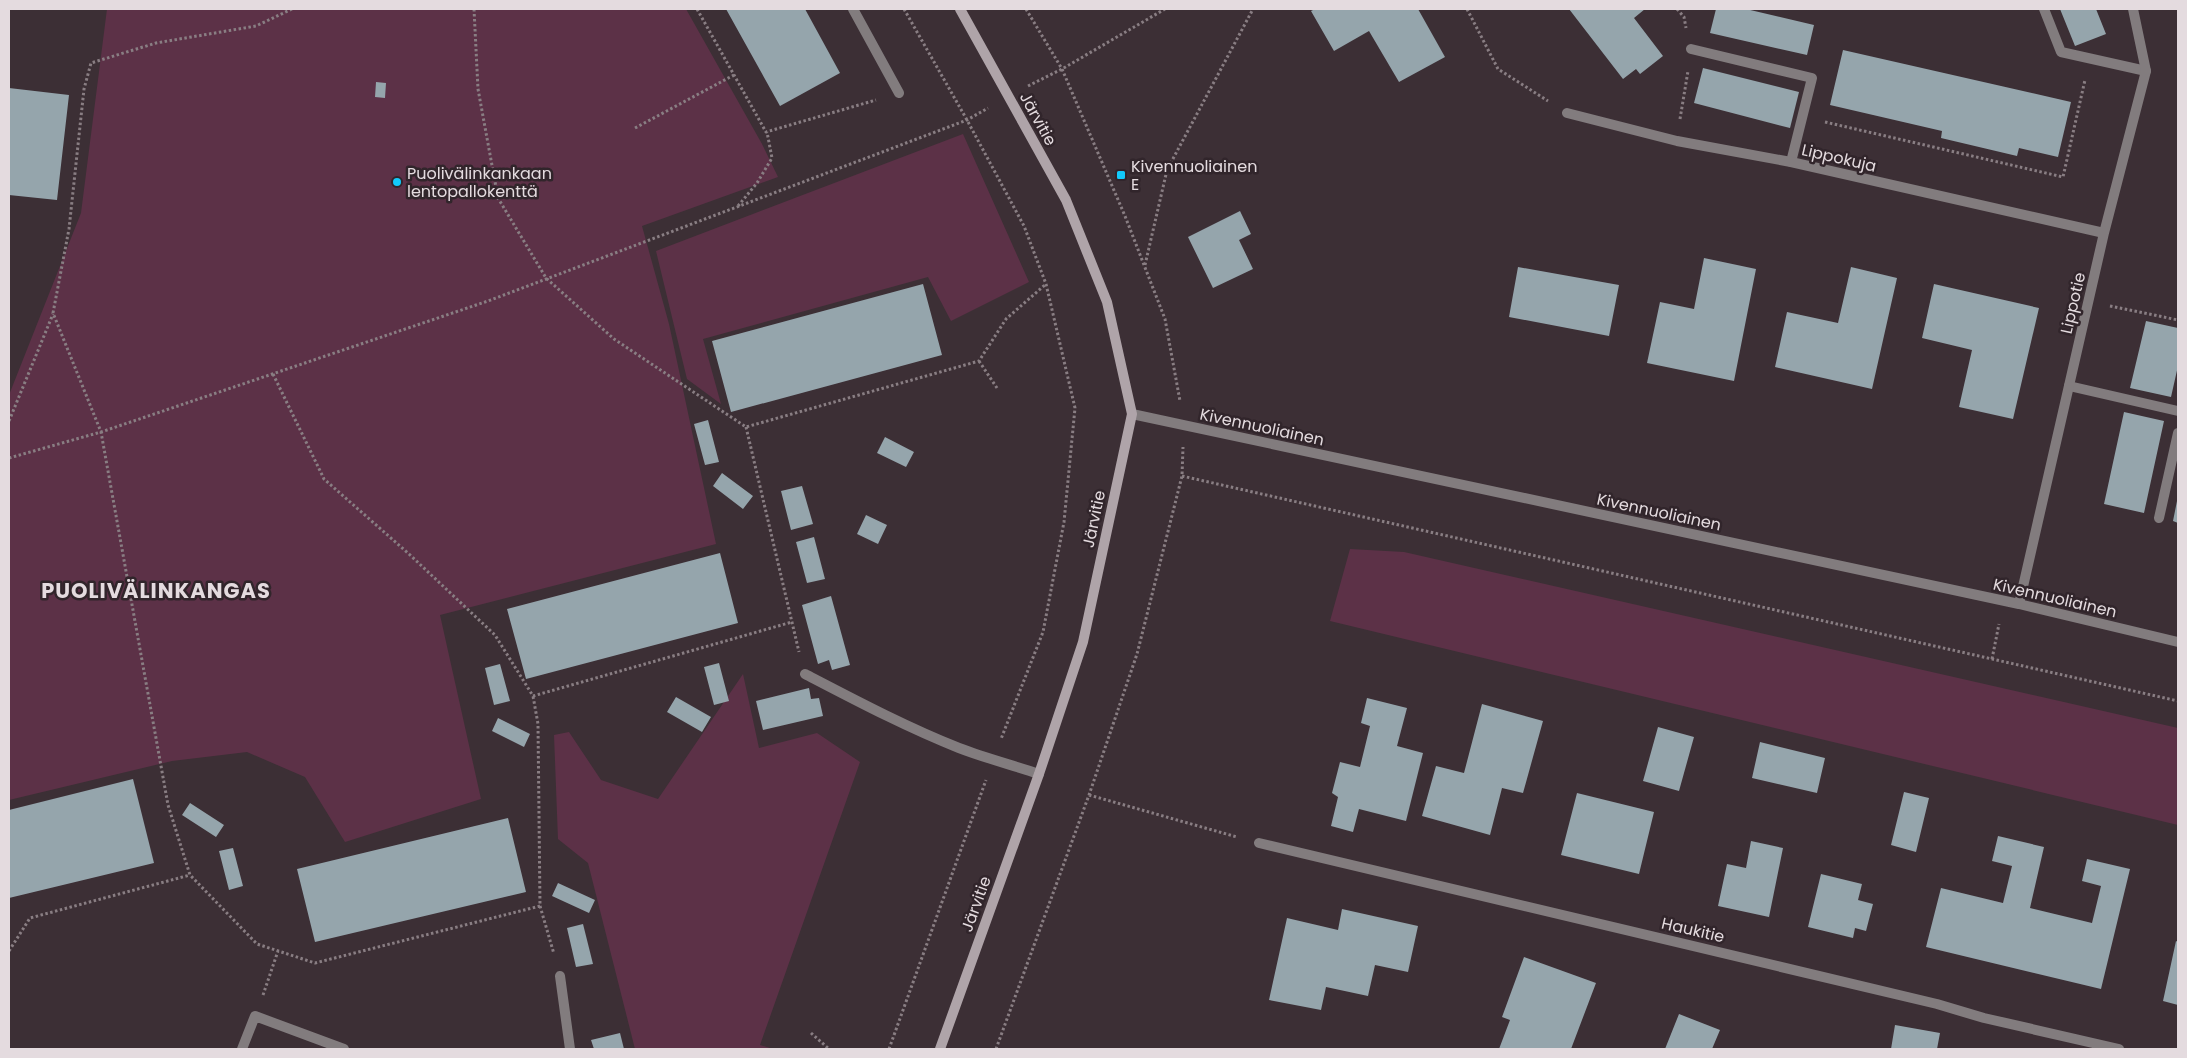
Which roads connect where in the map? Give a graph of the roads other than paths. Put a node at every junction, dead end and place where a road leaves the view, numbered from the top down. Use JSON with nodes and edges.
{"nodes":[{"id":1,"x":853,"y":9,"type":"edge"},
{"id":2,"x":960,"y":9,"type":"edge"},
{"id":3,"x":2044,"y":9,"type":"edge"},
{"id":4,"x":2132,"y":9,"type":"edge"},
{"id":5,"x":1691,"y":49,"type":"dead end"},
{"id":6,"x":2146,"y":71,"type":"junction"},
{"id":7,"x":899,"y":93,"type":"road end"},
{"id":8,"x":1567,"y":113,"type":"road end"},
{"id":9,"x":1791,"y":162,"type":"junction"},
{"id":10,"x":2104,"y":233,"type":"junction"},
{"id":11,"x":2069,"y":386,"type":"junction"},
{"id":12,"x":2178,"y":411,"type":"edge"},
{"id":13,"x":1132,"y":414,"type":"junction"},
{"id":14,"x":2178,"y":433,"type":"edge"},
{"id":15,"x":2159,"y":518,"type":"dead end"},
{"id":16,"x":2019,"y":604,"type":"junction"},
{"id":17,"x":2178,"y":642,"type":"edge"},
{"id":18,"x":804,"y":674,"type":"road end"},
{"id":19,"x":1039,"y":774,"type":"junction"},
{"id":20,"x":1259,"y":843,"type":"road end"},
{"id":21,"x":560,"y":976,"type":"road end"},
{"id":22,"x":242,"y":1049,"type":"edge"},
{"id":23,"x":344,"y":1049,"type":"edge"},
{"id":24,"x":570,"y":1049,"type":"edge"},
{"id":25,"x":940,"y":1049,"type":"edge"},
{"id":26,"x":2119,"y":1049,"type":"edge"}],
"edges":[{"from":1,"to":7,"type":"street"},
{"from":2,"to":13,"type":"street","name":"Järvitie"},
{"from":3,"to":6,"type":"street"},
{"from":4,"to":6,"type":"street","name":"Lippotie"},
{"from":5,"to":9,"type":"street"},
{"from":6,"to":10,"type":"street","name":"Lippotie"},
{"from":8,"to":9,"type":"street","name":"Lippokuja"},
{"from":9,"to":10,"type":"street","name":"Lippokuja"},
{"from":10,"to":11,"type":"street","name":"Lippotie"},
{"from":11,"to":12,"type":"street"},
{"from":11,"to":16,"type":"street","name":"Lippotie"},
{"from":13,"to":16,"type":"street","name":"Kivennuoliainen"},
{"from":13,"to":19,"type":"street","name":"Järvitie"},
{"from":14,"to":15,"type":"street"},
{"from":16,"to":17,"type":"street","name":"Kivennuoliainen"},
{"from":18,"to":19,"type":"street"},
{"from":19,"to":25,"type":"street","name":"Järvitie"},
{"from":20,"to":26,"type":"street","name":"Haukitie"},
{"from":21,"to":24,"type":"street"},
{"from":22,"to":23,"type":"street"}]}
